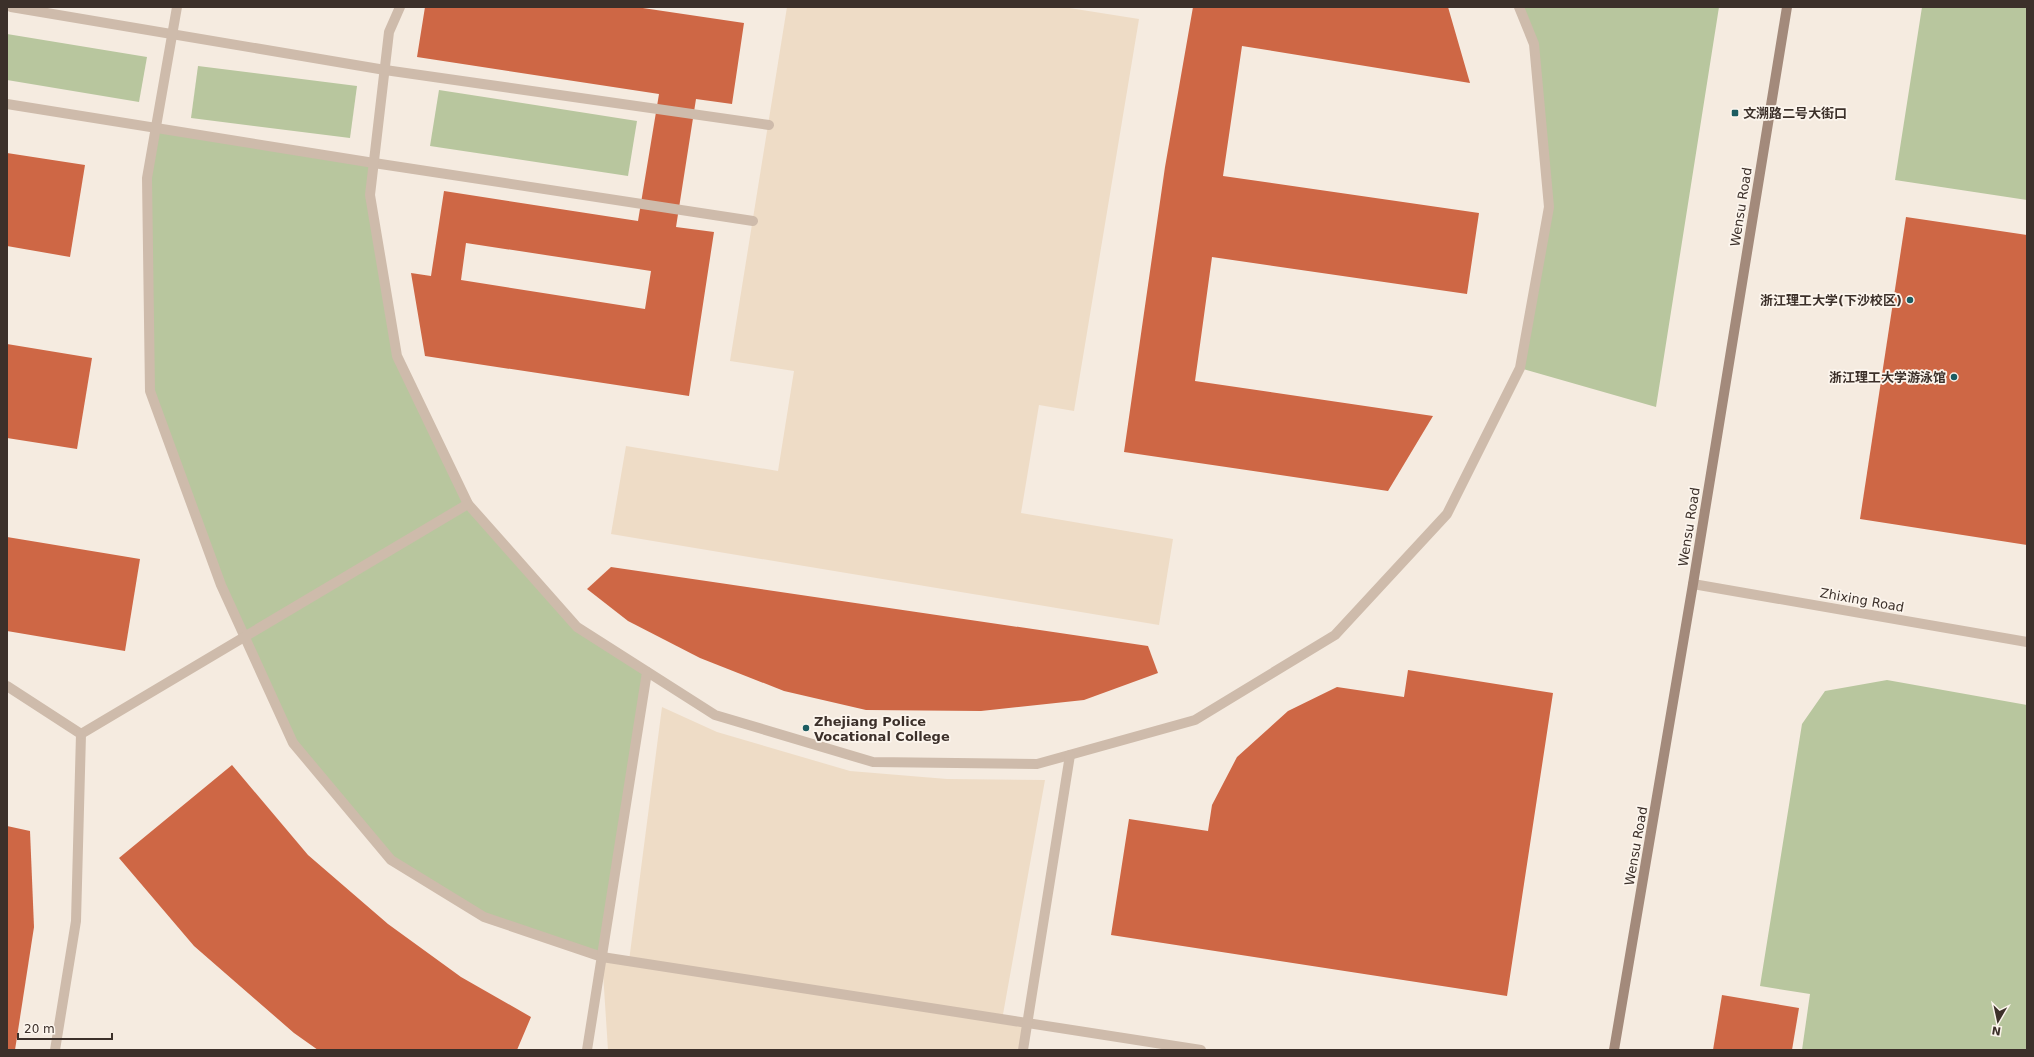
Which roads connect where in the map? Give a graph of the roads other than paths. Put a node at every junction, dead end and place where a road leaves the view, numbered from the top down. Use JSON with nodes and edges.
{"nodes":[{"id":1,"x":12,"y":7,"type":"edge"},
{"id":2,"x":177,"y":7,"type":"edge"},
{"id":3,"x":400,"y":7,"type":"edge"},
{"id":4,"x":1519,"y":7,"type":"edge"},
{"id":5,"x":1787,"y":7,"type":"edge"},
{"id":6,"x":172,"y":34,"type":"junction"},
{"id":7,"x":385,"y":70,"type":"junction"},
{"id":8,"x":7,"y":104,"type":"edge"},
{"id":9,"x":768,"y":125,"type":"dead end"},
{"id":10,"x":156,"y":128,"type":"junction"},
{"id":11,"x":374,"y":163,"type":"junction"},
{"id":12,"x":753,"y":221,"type":"dead end"},
{"id":13,"x":468,"y":504,"type":"junction"},
{"id":14,"x":1693,"y":584,"type":"junction"},
{"id":15,"x":244,"y":636,"type":"junction"},
{"id":16,"x":2027,"y":642,"type":"edge"},
{"id":17,"x":647,"y":672,"type":"junction"},
{"id":18,"x":7,"y":686,"type":"edge"},
{"id":19,"x":81,"y":734,"type":"junction"},
{"id":20,"x":1070,"y":754,"type":"junction"},
{"id":21,"x":602,"y":957,"type":"junction"},
{"id":22,"x":1027,"y":1024,"type":"junction"},
{"id":23,"x":55,"y":1050,"type":"edge"},
{"id":24,"x":587,"y":1050,"type":"edge"},
{"id":25,"x":1023,"y":1050,"type":"edge"},
{"id":26,"x":1201,"y":1050,"type":"edge"},
{"id":27,"x":1614,"y":1050,"type":"edge"}],
"edges":[{"from":1,"to":6,"type":"street"},
{"from":2,"to":6,"type":"street"},
{"from":3,"to":7,"type":"street"},
{"from":4,"to":20,"type":"street"},
{"from":5,"to":14,"type":"street","name":"Wensu Road"},
{"from":6,"to":7,"type":"street"},
{"from":6,"to":10,"type":"street"},
{"from":7,"to":9,"type":"street"},
{"from":7,"to":11,"type":"street"},
{"from":8,"to":10,"type":"street"},
{"from":10,"to":11,"type":"street"},
{"from":10,"to":15,"type":"street"},
{"from":11,"to":12,"type":"street"},
{"from":11,"to":13,"type":"street"},
{"from":13,"to":15,"type":"street"},
{"from":13,"to":17,"type":"street"},
{"from":14,"to":16,"type":"street","name":"Zhixing Road"},
{"from":14,"to":27,"type":"street","name":"Wensu Road"},
{"from":15,"to":19,"type":"street"},
{"from":15,"to":21,"type":"street"},
{"from":17,"to":20,"type":"street"},
{"from":17,"to":21,"type":"street"},
{"from":18,"to":19,"type":"street"},
{"from":19,"to":23,"type":"street"},
{"from":20,"to":22,"type":"street"},
{"from":21,"to":22,"type":"street"},
{"from":21,"to":24,"type":"street"},
{"from":22,"to":25,"type":"street"},
{"from":22,"to":26,"type":"street"}]}
